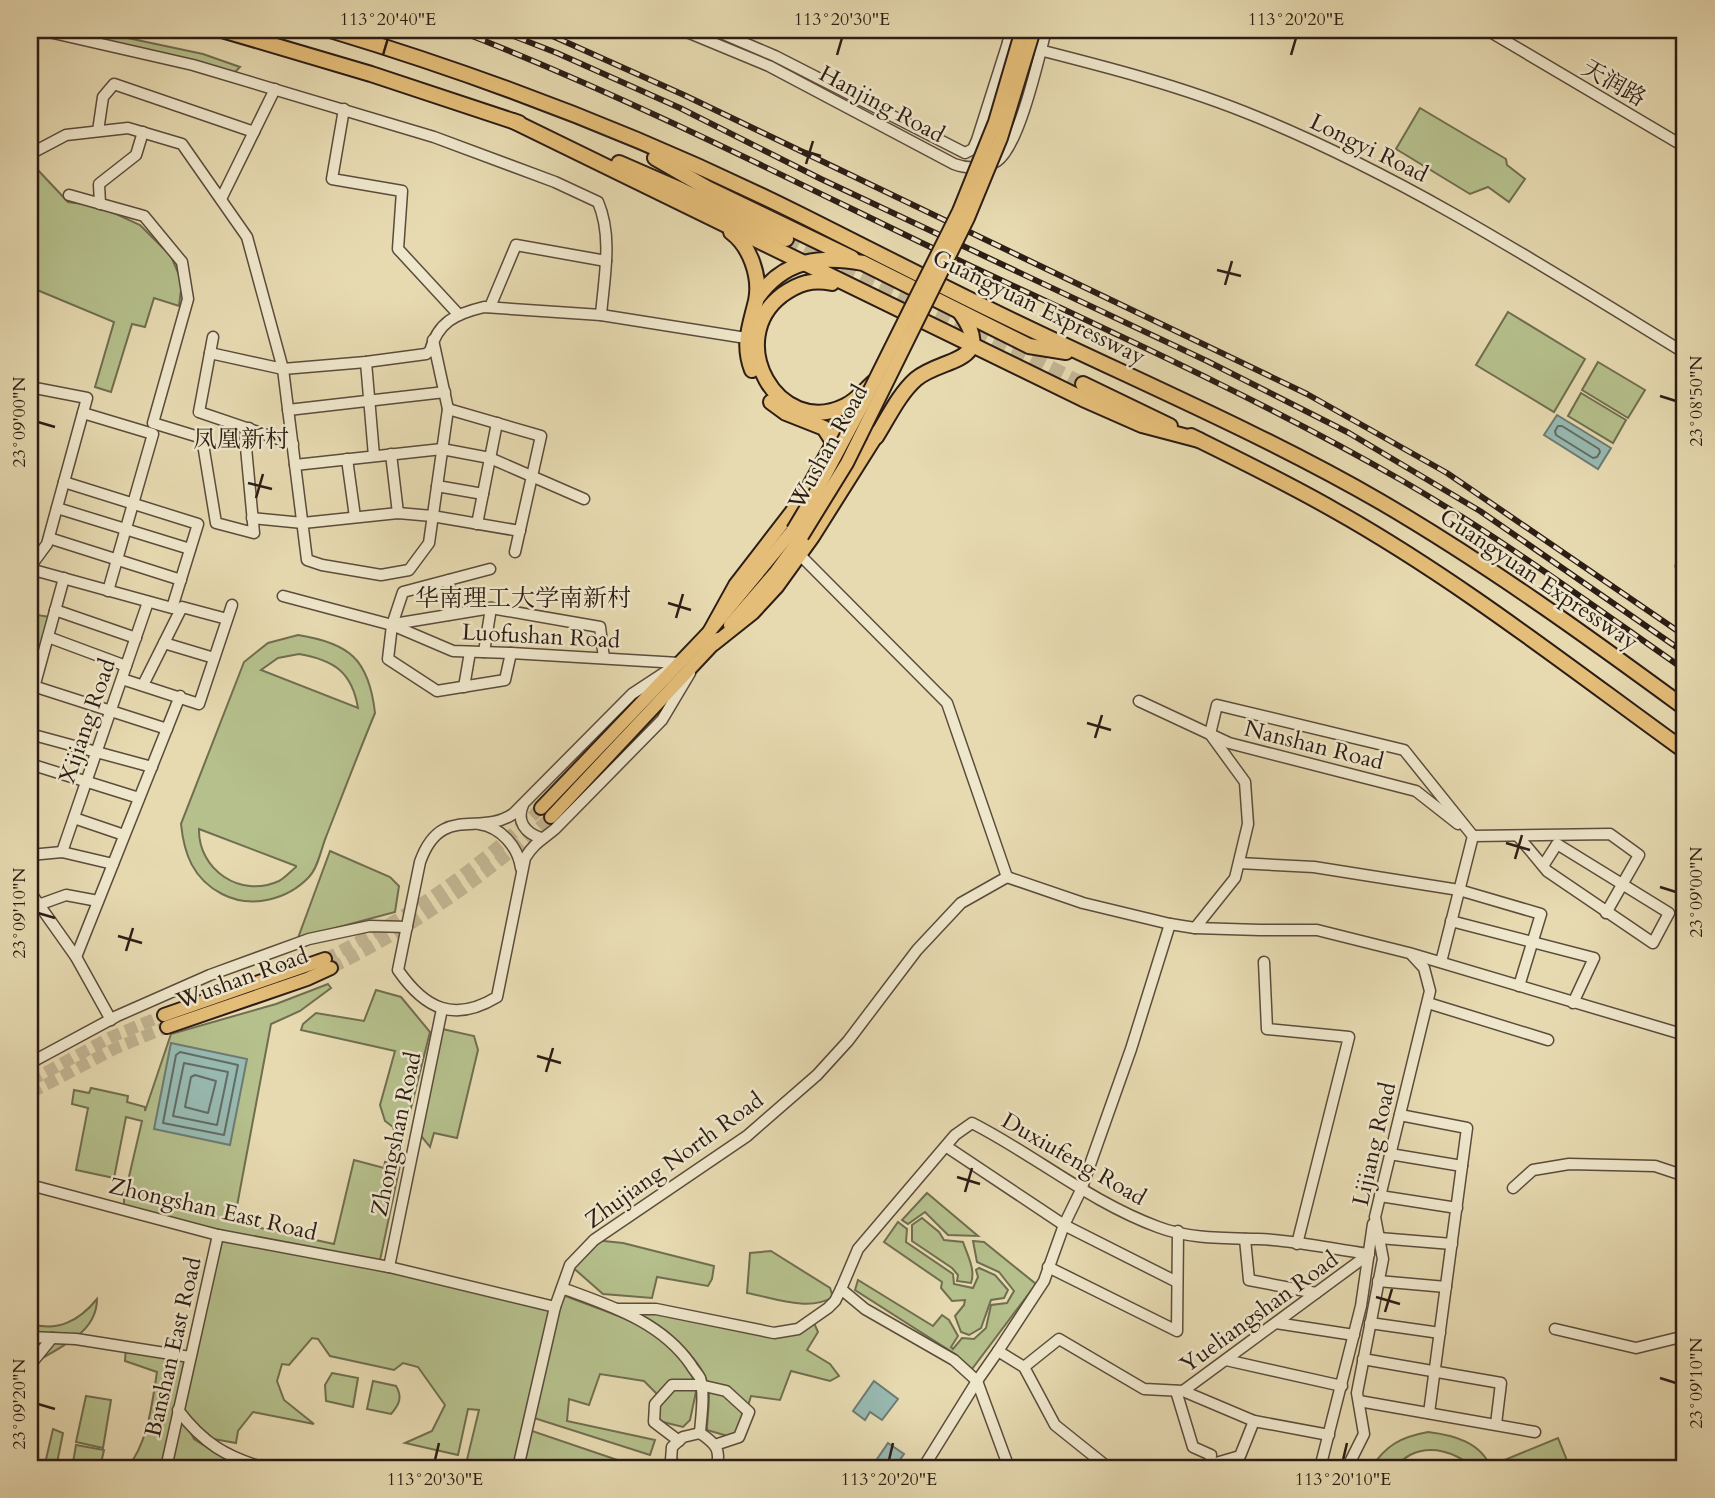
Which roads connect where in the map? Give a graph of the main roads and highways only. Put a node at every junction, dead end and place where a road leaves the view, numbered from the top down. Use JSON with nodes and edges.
{"nodes":[{"id":1,"x":222,"y":30,"type":"edge"},
{"id":2,"x":330,"y":30,"type":"edge"},
{"id":3,"x":1022,"y":30,"type":"edge"},
{"id":4,"x":1034,"y":30,"type":"edge"},
{"id":5,"x":513,"y":121,"type":"junction"},
{"id":6,"x":597,"y":125,"type":"junction"},
{"id":7,"x":709,"y":218,"type":"junction"},
{"id":8,"x":786,"y":239,"type":"tunnel mouth"},
{"id":9,"x":802,"y":263,"type":"junction"},
{"id":10,"x":863,"y":263,"type":"junction"},
{"id":11,"x":847,"y":285,"type":"junction"},
{"id":12,"x":757,"y":298,"type":"junction"},
{"id":13,"x":960,"y":312,"type":"junction"},
{"id":14,"x":971,"y":346,"type":"junction"},
{"id":15,"x":1085,"y":355,"type":"junction"},
{"id":16,"x":874,"y":382,"type":"junction"},
{"id":17,"x":1083,"y":384,"type":"tunnel mouth"},
{"id":18,"x":876,"y":437,"type":"junction"},
{"id":19,"x":1199,"y":440,"type":"junction"},
{"id":20,"x":833,"y":442,"type":"junction"},
{"id":21,"x":797,"y":533,"type":"junction"},
{"id":22,"x":711,"y":638,"type":"junction"},
{"id":23,"x":1685,"y":708,"type":"edge"},
{"id":24,"x":1685,"y":751,"type":"edge"},
{"id":25,"x":328,"y":963,"type":"tunnel mouth"},
{"id":26,"x":165,"y":1021,"type":"tunnel mouth"}],
"edges":[{"from":1,"to":5,"type":"highway"},
{"from":2,"to":6,"type":"highway","name":"Guangyuan Expressway"},
{"from":3,"to":16,"type":"main road","name":"Wushan Road","bridge":true},
{"from":4,"to":21,"type":"main road","name":"Wushan Road","bridge":true},
{"from":5,"to":7,"type":"highway"},
{"from":5,"to":8,"type":"highway"},
{"from":6,"to":10,"type":"highway"},
{"from":6,"to":15,"type":"highway","name":"Guangyuan Expressway"},
{"from":7,"to":9,"type":"highway"},
{"from":7,"to":12,"type":"highway"},
{"from":9,"to":10,"type":"highway"},
{"from":9,"to":11,"type":"highway"},
{"from":9,"to":12,"type":"highway"},
{"from":10,"to":13,"type":"highway"},
{"from":11,"to":14,"type":"highway"},
{"from":11,"to":16,"type":"highway"},
{"from":12,"to":20,"type":"highway"},
{"from":13,"to":14,"type":"highway"},
{"from":13,"to":15,"type":"highway"},
{"from":14,"to":18,"type":"highway"},
{"from":14,"to":19,"type":"highway"},
{"from":15,"to":23,"type":"highway","name":"Guangyuan Expressway"},
{"from":16,"to":21,"type":"main road","name":"Wushan Road","bridge":true},
{"from":17,"to":19,"type":"highway"},
{"from":18,"to":20,"type":"main road"},
{"from":18,"to":22,"type":"main road"},
{"from":19,"to":24,"type":"highway"},
{"from":20,"to":22,"type":"main road"},
{"from":21,"to":22,"type":"main road","name":"Wushan Road"},
{"from":22,"to":22,"type":"main road","name":"Wushan Road"},
{"from":25,"to":26,"type":"main road","name":"Wushan Road"}]}
